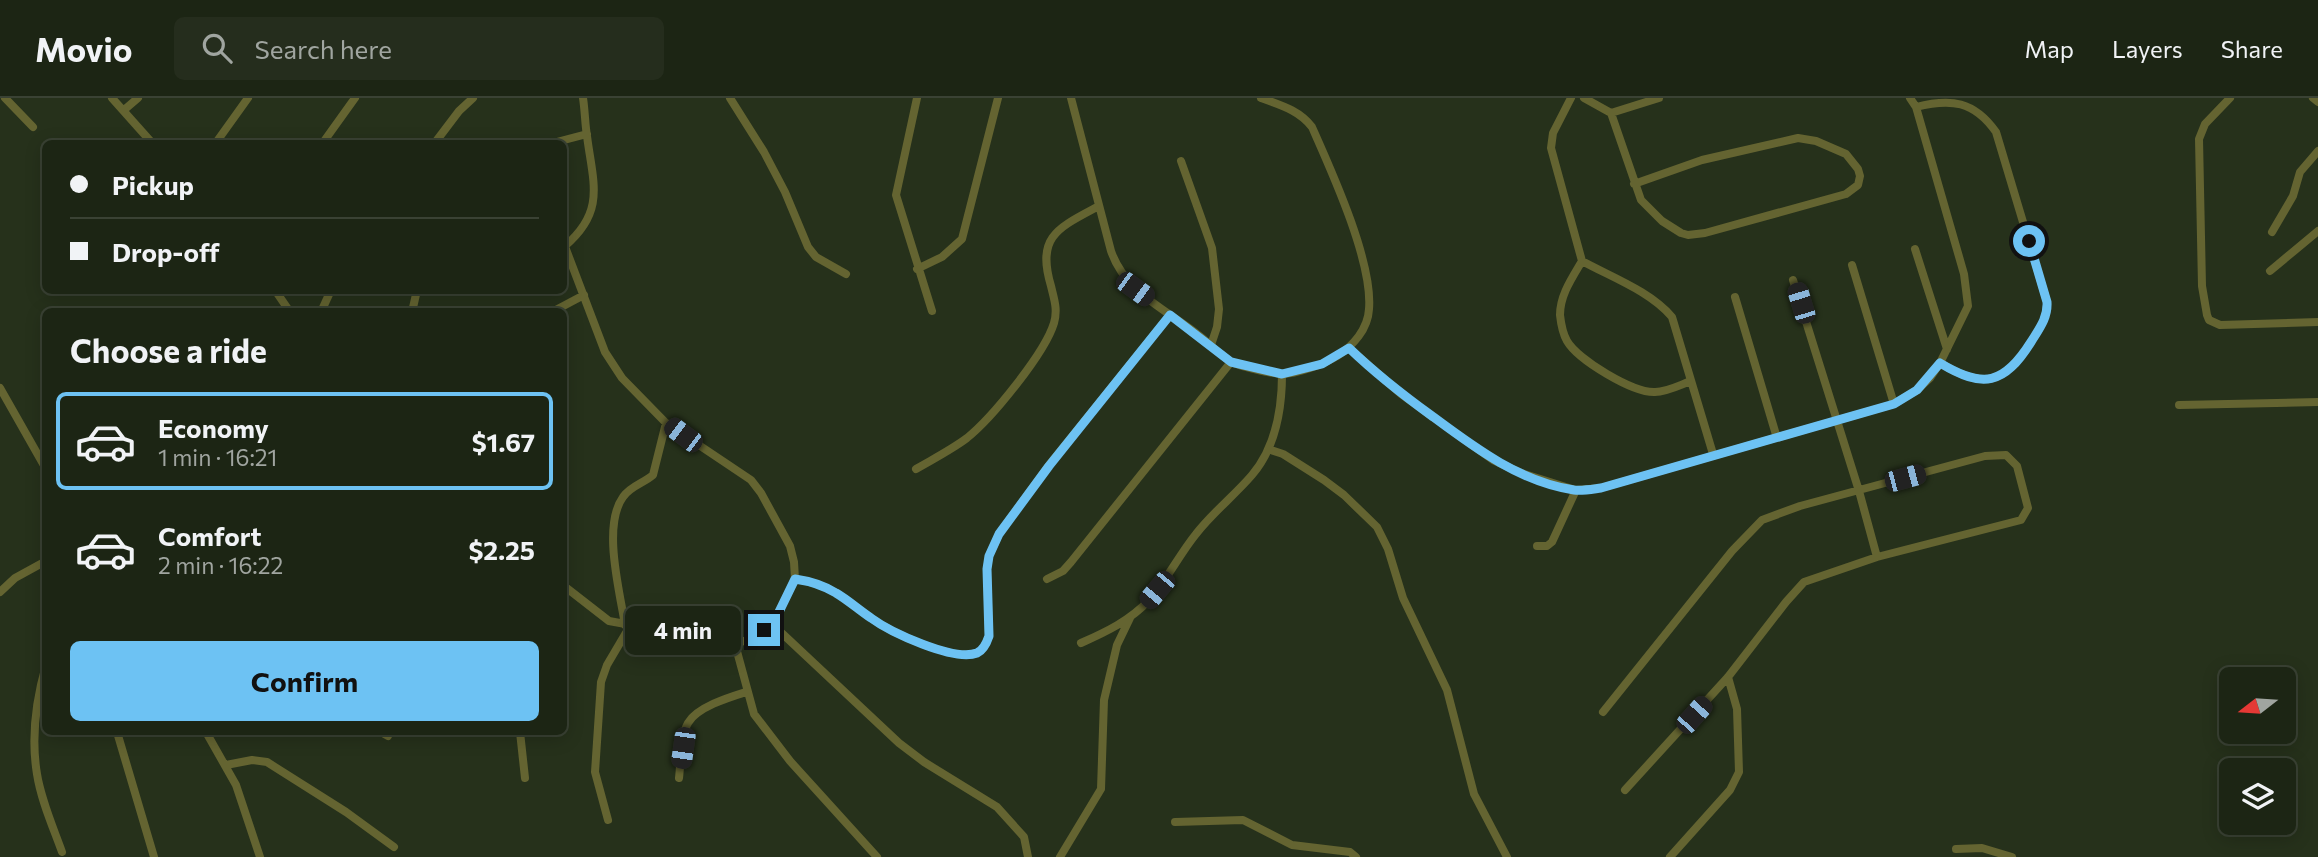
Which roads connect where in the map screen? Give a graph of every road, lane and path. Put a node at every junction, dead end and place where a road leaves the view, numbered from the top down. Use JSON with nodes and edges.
{"nodes":[{"id":1,"x":5,"y":98,"type":"edge"},
{"id":2,"x":112,"y":98,"type":"edge"},
{"id":3,"x":138,"y":98,"type":"edge"},
{"id":4,"x":248,"y":98,"type":"edge"},
{"id":5,"x":355,"y":98,"type":"edge"},
{"id":6,"x":473,"y":98,"type":"edge"},
{"id":7,"x":583,"y":98,"type":"edge"},
{"id":8,"x":730,"y":98,"type":"edge"},
{"id":9,"x":917,"y":98,"type":"edge"},
{"id":10,"x":999,"y":98,"type":"edge"},
{"id":11,"x":1072,"y":98,"type":"edge"},
{"id":12,"x":1261,"y":98,"type":"edge"},
{"id":13,"x":1571,"y":98,"type":"edge"},
{"id":14,"x":1584,"y":98,"type":"edge"},
{"id":15,"x":1659,"y":98,"type":"edge"},
{"id":16,"x":1910,"y":98,"type":"edge"},
{"id":17,"x":2230,"y":98,"type":"edge"},
{"id":18,"x":2314,"y":98,"type":"edge"},
{"id":19,"x":1282,"y":102,"type":"edge"},
{"id":20,"x":2318,"y":102,"type":"edge"},
{"id":21,"x":1916,"y":107,"type":"junction"},
{"id":22,"x":124,"y":110,"type":"junction"},
{"id":23,"x":1611,"y":113,"type":"junction"},
{"id":24,"x":33,"y":127,"type":"dead end"},
{"id":25,"x":587,"y":134,"type":"junction"},
{"id":26,"x":150,"y":140,"type":"edge"},
{"id":27,"x":218,"y":140,"type":"edge"},
{"id":28,"x":325,"y":140,"type":"edge"},
{"id":29,"x":437,"y":140,"type":"edge"},
{"id":30,"x":564,"y":140,"type":"edge"},
{"id":31,"x":2318,"y":151,"type":"edge"},
{"id":32,"x":1181,"y":161,"type":"dead end"},
{"id":33,"x":1634,"y":184,"type":"junction"},
{"id":34,"x":1099,"y":206,"type":"junction"},
{"id":35,"x":2318,"y":231,"type":"edge"},
{"id":36,"x":2272,"y":232,"type":"dead end"},
{"id":37,"x":567,"y":243,"type":"edge"},
{"id":38,"x":1915,"y":249,"type":"dead end"},
{"id":39,"x":567,"y":252,"type":"edge"},
{"id":40,"x":1582,"y":261,"type":"junction"},
{"id":41,"x":1852,"y":265,"type":"dead end"},
{"id":42,"x":917,"y":268,"type":"junction"},
{"id":43,"x":2270,"y":271,"type":"dead end"},
{"id":44,"x":846,"y":274,"type":"dead end"},
{"id":45,"x":1793,"y":280,"type":"dead end"},
{"id":46,"x":584,"y":295,"type":"junction"},
{"id":47,"x":1735,"y":297,"type":"dead end"},
{"id":48,"x":560,"y":308,"type":"edge"},
{"id":49,"x":932,"y":311,"type":"dead end"},
{"id":50,"x":1170,"y":315,"type":"junction"},
{"id":51,"x":2318,"y":322,"type":"edge"},
{"id":52,"x":1211,"y":345,"type":"junction"},
{"id":53,"x":1349,"y":348,"type":"junction"},
{"id":54,"x":1947,"y":349,"type":"junction"},
{"id":55,"x":1231,"y":362,"type":"junction"},
{"id":56,"x":1940,"y":363,"type":"junction"},
{"id":57,"x":1282,"y":374,"type":"junction"},
{"id":58,"x":1691,"y":381,"type":"junction"},
{"id":59,"x":0,"y":388,"type":"edge"},
{"id":60,"x":2318,"y":402,"type":"edge"},
{"id":61,"x":1894,"y":404,"type":"junction"},
{"id":62,"x":2179,"y":405,"type":"dead end"},
{"id":63,"x":1837,"y":421,"type":"junction"},
{"id":64,"x":666,"y":423,"type":"junction"},
{"id":65,"x":1777,"y":438,"type":"junction"},
{"id":66,"x":1269,"y":449,"type":"junction"},
{"id":67,"x":1713,"y":454,"type":"junction"},
{"id":68,"x":42,"y":462,"type":"edge"},
{"id":69,"x":916,"y":468,"type":"dead end"},
{"id":70,"x":1576,"y":490,"type":"junction"},
{"id":71,"x":1860,"y":491,"type":"junction"},
{"id":72,"x":1537,"y":546,"type":"dead end"},
{"id":73,"x":1877,"y":557,"type":"junction"},
{"id":74,"x":42,"y":563,"type":"edge"},
{"id":75,"x":795,"y":579,"type":"junction"},
{"id":76,"x":1047,"y":579,"type":"dead end"},
{"id":77,"x":567,"y":588,"type":"edge"},
{"id":78,"x":0,"y":592,"type":"edge"},
{"id":79,"x":1131,"y":616,"type":"junction"},
{"id":80,"x":771,"y":623,"type":"junction"},
{"id":81,"x":628,"y":626,"type":"junction"},
{"id":82,"x":1082,"y":643,"type":"dead end"},
{"id":83,"x":734,"y":644,"type":"junction"},
{"id":84,"x":1728,"y":677,"type":"junction"},
{"id":85,"x":42,"y":686,"type":"edge"},
{"id":86,"x":746,"y":692,"type":"junction"},
{"id":87,"x":1603,"y":712,"type":"dead end"},
{"id":88,"x":118,"y":735,"type":"edge"},
{"id":89,"x":208,"y":735,"type":"edge"},
{"id":90,"x":520,"y":735,"type":"edge"},
{"id":91,"x":226,"y":765,"type":"junction"},
{"id":92,"x":524,"y":778,"type":"dead end"},
{"id":93,"x":679,"y":778,"type":"dead end"},
{"id":94,"x":1625,"y":790,"type":"dead end"},
{"id":95,"x":608,"y":820,"type":"dead end"},
{"id":96,"x":1175,"y":822,"type":"dead end"},
{"id":97,"x":394,"y":847,"type":"dead end"},
{"id":98,"x":1956,"y":849,"type":"dead end"},
{"id":99,"x":62,"y":852,"type":"dead end"},
{"id":100,"x":155,"y":857,"type":"edge"},
{"id":101,"x":260,"y":857,"type":"edge"},
{"id":102,"x":877,"y":857,"type":"edge"},
{"id":103,"x":1028,"y":857,"type":"edge"},
{"id":104,"x":1060,"y":857,"type":"edge"},
{"id":105,"x":1356,"y":857,"type":"edge"},
{"id":106,"x":1507,"y":857,"type":"edge"},
{"id":107,"x":1670,"y":857,"type":"edge"},
{"id":108,"x":2012,"y":857,"type":"edge"}],
"edges":[{"from":1,"to":24,"type":"street"},
{"from":2,"to":22,"type":"street"},
{"from":3,"to":22,"type":"street"},
{"from":4,"to":27,"type":"street"},
{"from":5,"to":28,"type":"street"},
{"from":6,"to":29,"type":"street"},
{"from":7,"to":25,"type":"street"},
{"from":8,"to":44,"type":"street"},
{"from":9,"to":42,"type":"street"},
{"from":10,"to":42,"type":"street"},
{"from":11,"to":34,"type":"street"},
{"from":12,"to":19,"type":"street"},
{"from":13,"to":40,"type":"street"},
{"from":14,"to":23,"type":"street"},
{"from":15,"to":23,"type":"street"},
{"from":16,"to":21,"type":"street"},
{"from":17,"to":51,"type":"street"},
{"from":18,"to":20,"type":"street"},
{"from":19,"to":53,"type":"street"},
{"from":21,"to":54,"type":"street"},
{"from":21,"to":56,"type":"street"},
{"from":22,"to":26,"type":"street"},
{"from":23,"to":33,"type":"street"},
{"from":25,"to":30,"type":"street"},
{"from":25,"to":37,"type":"street"},
{"from":31,"to":36,"type":"street"},
{"from":32,"to":52,"type":"street"},
{"from":33,"to":33,"type":"street"},
{"from":34,"to":50,"type":"street"},
{"from":34,"to":69,"type":"street"},
{"from":35,"to":43,"type":"street"},
{"from":38,"to":54,"type":"street"},
{"from":39,"to":46,"type":"street"},
{"from":40,"to":58,"type":"street"},
{"from":40,"to":58,"type":"street"},
{"from":41,"to":61,"type":"street"},
{"from":42,"to":49,"type":"street"},
{"from":45,"to":63,"type":"street"},
{"from":46,"to":48,"type":"street"},
{"from":46,"to":64,"type":"street"},
{"from":47,"to":65,"type":"street"},
{"from":50,"to":52,"type":"street"},
{"from":50,"to":75,"type":"street"},
{"from":52,"to":55,"type":"street"},
{"from":53,"to":57,"type":"street"},
{"from":53,"to":70,"type":"street"},
{"from":54,"to":56,"type":"street"},
{"from":55,"to":57,"type":"street"},
{"from":55,"to":76,"type":"street"},
{"from":56,"to":61,"type":"street"},
{"from":57,"to":66,"type":"street"},
{"from":58,"to":67,"type":"street"},
{"from":59,"to":68,"type":"street"},
{"from":60,"to":62,"type":"street"},
{"from":61,"to":63,"type":"street"},
{"from":63,"to":65,"type":"street"},
{"from":63,"to":71,"type":"street"},
{"from":64,"to":75,"type":"street"},
{"from":64,"to":81,"type":"street"},
{"from":65,"to":67,"type":"street"},
{"from":66,"to":79,"type":"street"},
{"from":66,"to":106,"type":"street"},
{"from":67,"to":70,"type":"street"},
{"from":70,"to":72,"type":"street"},
{"from":71,"to":73,"type":"street"},
{"from":71,"to":73,"type":"street"},
{"from":71,"to":87,"type":"street"},
{"from":73,"to":84,"type":"street"},
{"from":74,"to":78,"type":"street"},
{"from":75,"to":80,"type":"street"},
{"from":77,"to":81,"type":"street"},
{"from":79,"to":82,"type":"street"},
{"from":79,"to":104,"type":"street"},
{"from":80,"to":83,"type":"street"},
{"from":80,"to":103,"type":"street"},
{"from":81,"to":83,"type":"street"},
{"from":81,"to":95,"type":"street"},
{"from":83,"to":86,"type":"street"},
{"from":84,"to":94,"type":"street"},
{"from":84,"to":107,"type":"street"},
{"from":85,"to":99,"type":"street"},
{"from":86,"to":93,"type":"street"},
{"from":86,"to":102,"type":"street"},
{"from":88,"to":100,"type":"street"},
{"from":89,"to":91,"type":"street"},
{"from":90,"to":92,"type":"street"},
{"from":91,"to":97,"type":"street"},
{"from":91,"to":101,"type":"street"},
{"from":96,"to":105,"type":"street"},
{"from":98,"to":108,"type":"street"}]}
